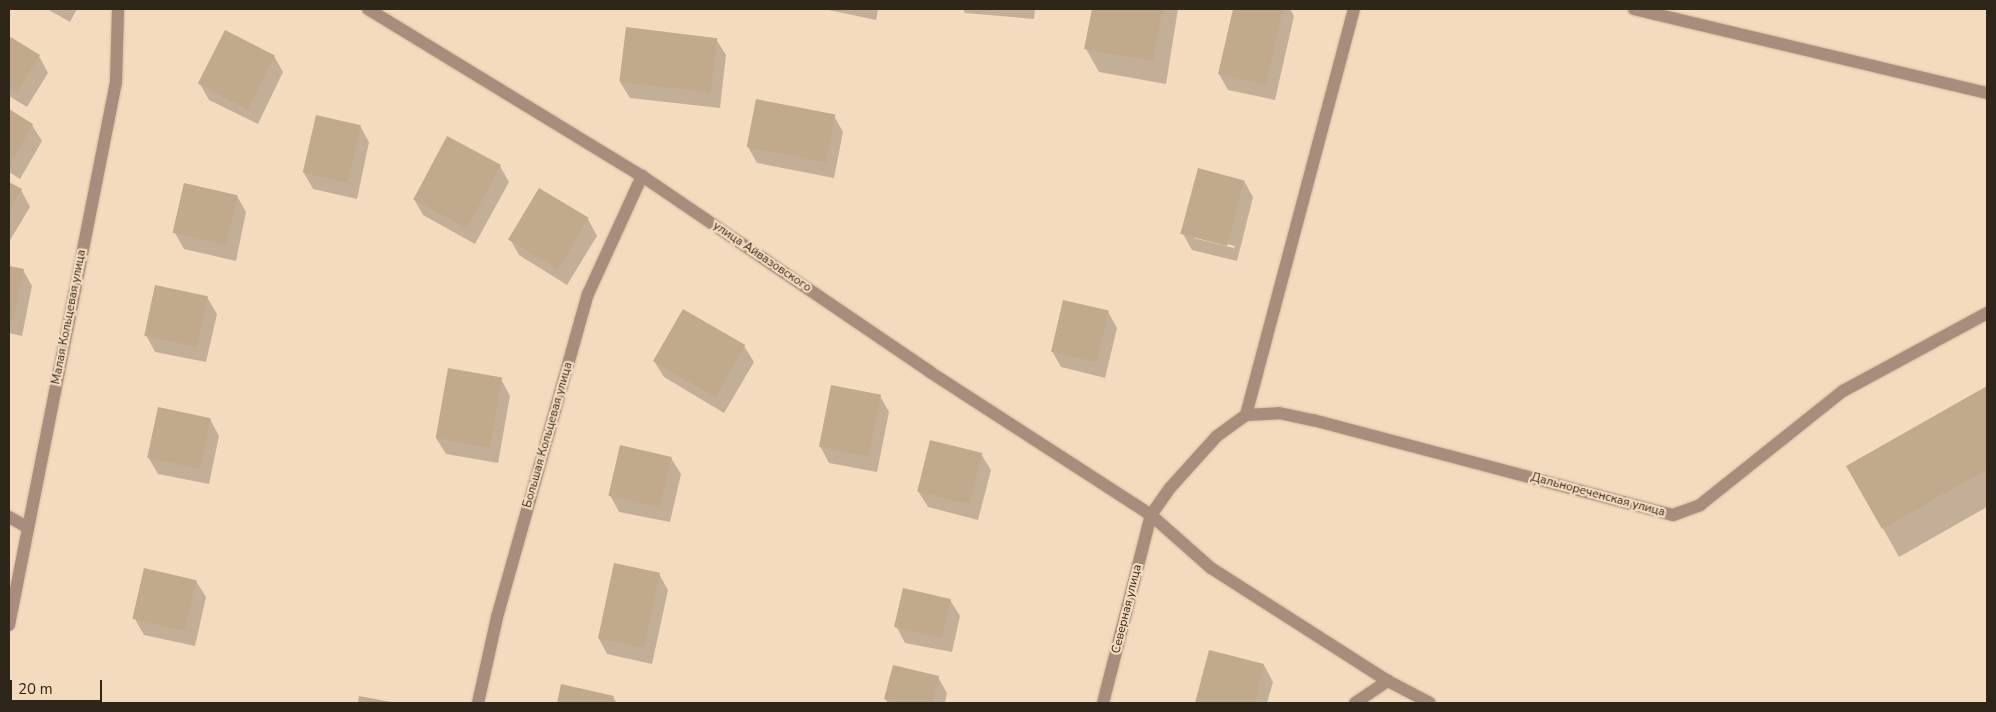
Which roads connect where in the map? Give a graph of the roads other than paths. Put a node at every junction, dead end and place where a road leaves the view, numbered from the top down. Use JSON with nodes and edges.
{"nodes":[{"id":1,"x":118,"y":9,"type":"edge"},
{"id":2,"x":368,"y":9,"type":"edge"},
{"id":3,"x":1354,"y":9,"type":"edge"},
{"id":4,"x":1634,"y":9,"type":"edge"},
{"id":5,"x":1987,"y":93,"type":"edge"},
{"id":6,"x":642,"y":176,"type":"junction"},
{"id":7,"x":1987,"y":313,"type":"edge"},
{"id":8,"x":1246,"y":415,"type":"junction"},
{"id":9,"x":1151,"y":514,"type":"junction"},
{"id":10,"x":9,"y":517,"type":"edge"},
{"id":11,"x":27,"y":527,"type":"junction"},
{"id":12,"x":9,"y":625,"type":"edge"},
{"id":13,"x":1388,"y":681,"type":"junction"},
{"id":14,"x":478,"y":703,"type":"edge"},
{"id":15,"x":1102,"y":703,"type":"edge"},
{"id":16,"x":1355,"y":703,"type":"edge"},
{"id":17,"x":1430,"y":703,"type":"edge"}],
"edges":[{"from":1,"to":11,"type":"street","name":"Малая Кольцевая улица"},
{"from":2,"to":6,"type":"street","name":"улица Айвазовского"},
{"from":3,"to":8,"type":"street"},
{"from":4,"to":5,"type":"street"},
{"from":6,"to":9,"type":"street","name":"улица Айвазовского"},
{"from":6,"to":14,"type":"street","name":"Большая Кольцевая улица"},
{"from":7,"to":8,"type":"street","name":"Дальнореченская улица"},
{"from":8,"to":9,"type":"street"},
{"from":9,"to":13,"type":"street","name":"улица Айвазовского"},
{"from":9,"to":15,"type":"street","name":"Северная улица"},
{"from":10,"to":11,"type":"street"},
{"from":11,"to":12,"type":"street","name":"Малая Кольцевая улица"},
{"from":13,"to":16,"type":"street"},
{"from":13,"to":17,"type":"street","name":"улица Айвазовского"}]}
